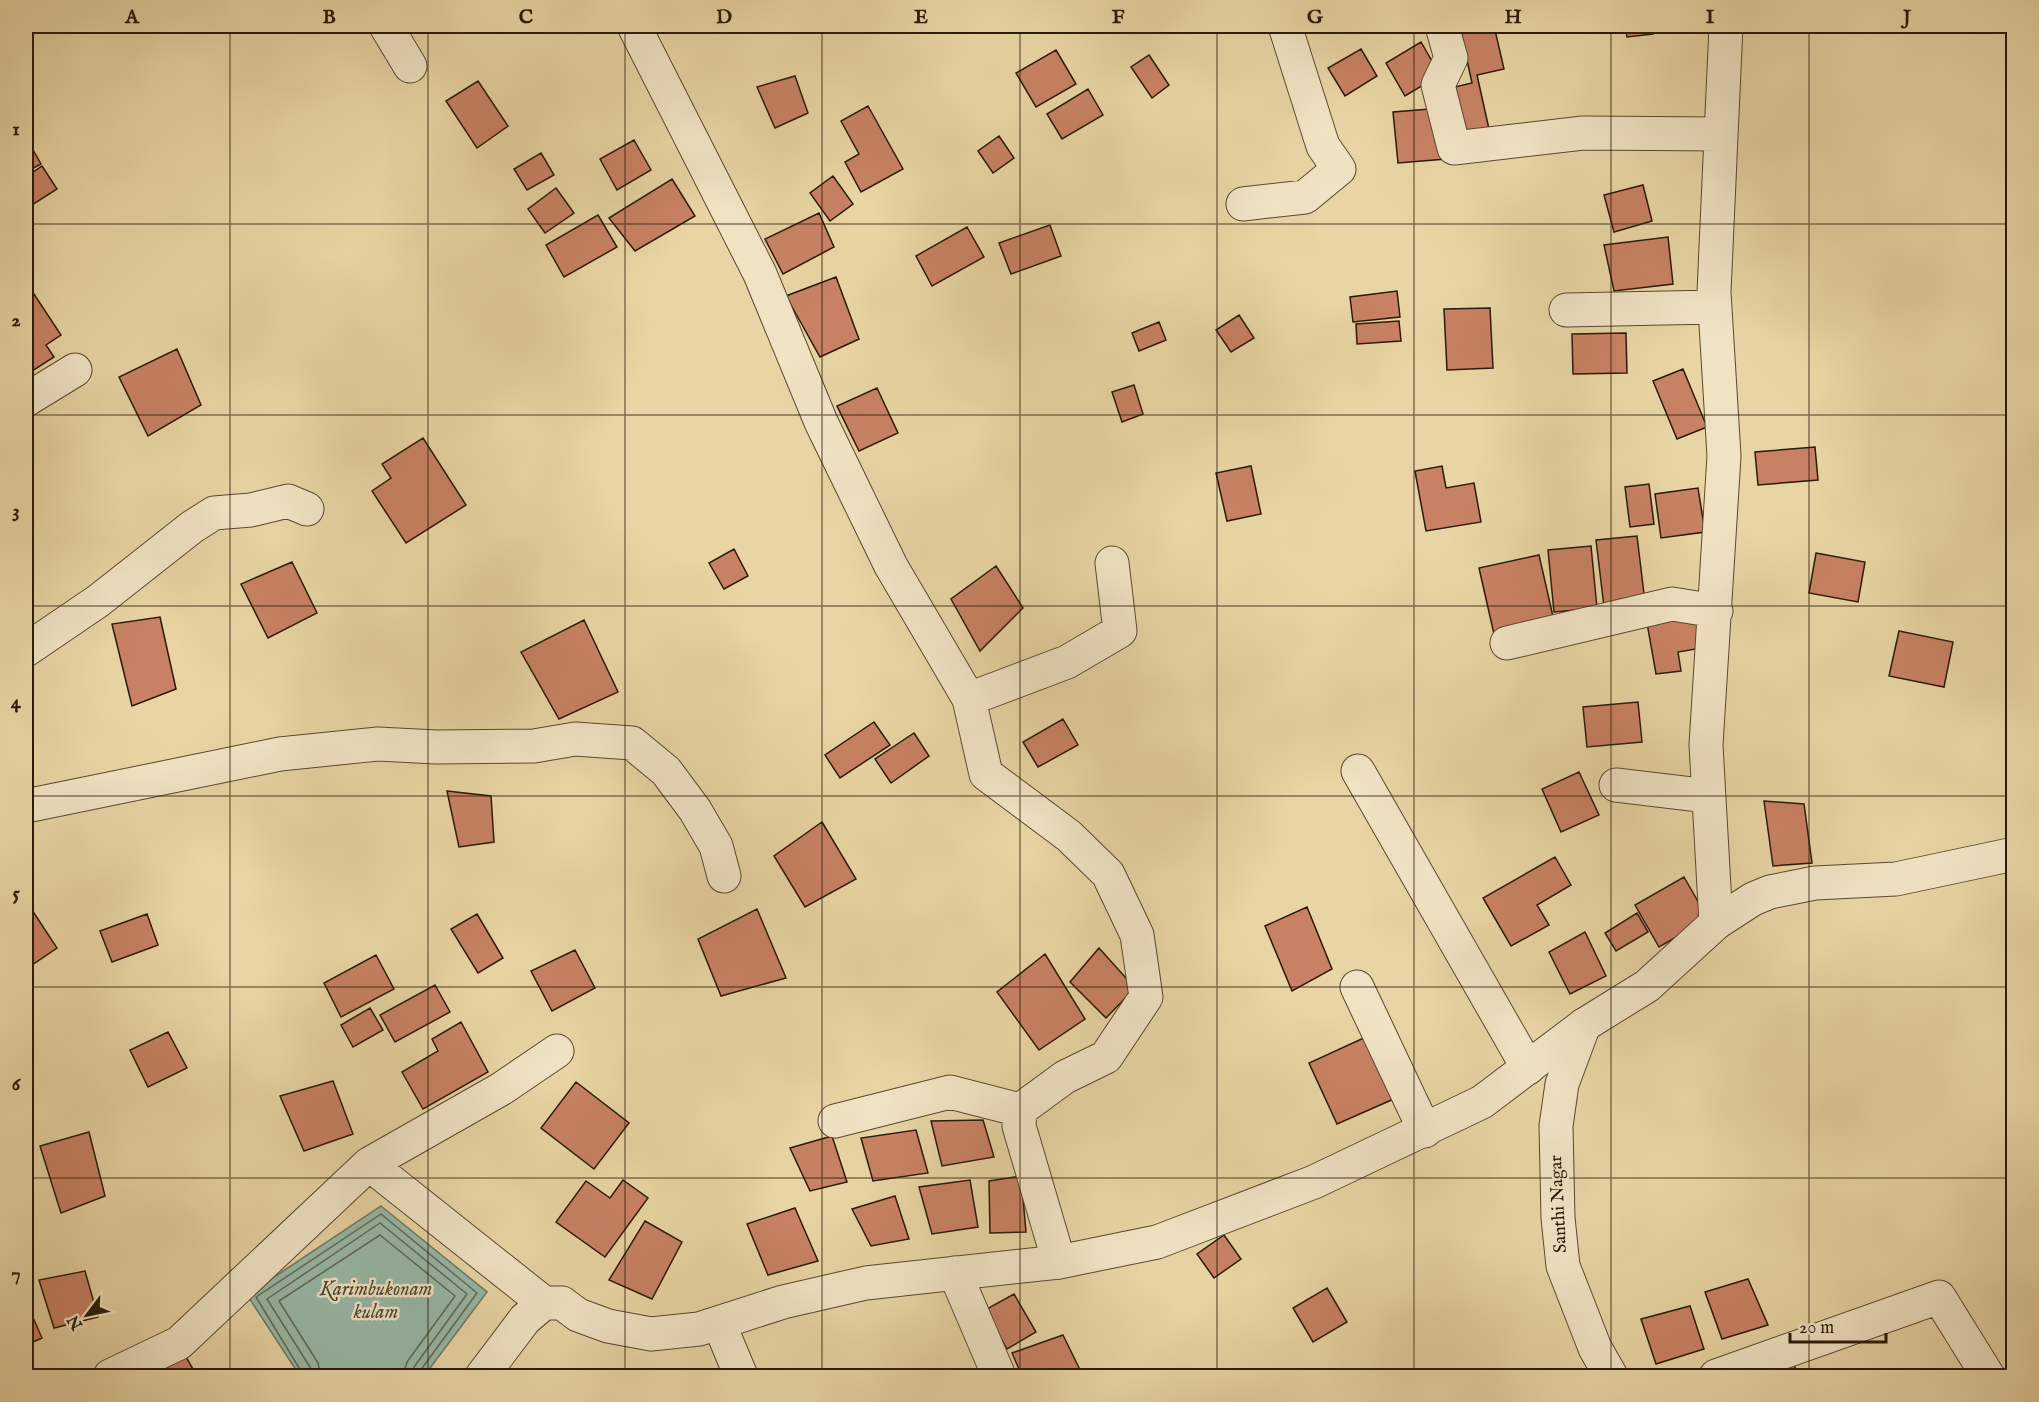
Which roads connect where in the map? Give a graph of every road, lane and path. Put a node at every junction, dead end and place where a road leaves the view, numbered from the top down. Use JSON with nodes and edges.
{"nodes":[{"id":1,"x":386,"y":26,"type":"edge"},
{"id":2,"x":634,"y":26,"type":"edge"},
{"id":3,"x":1285,"y":26,"type":"edge"},
{"id":4,"x":1442,"y":26,"type":"edge"},
{"id":5,"x":1726,"y":26,"type":"edge"},
{"id":6,"x":410,"y":66,"type":"dead end"},
{"id":7,"x":1720,"y":134,"type":"junction"},
{"id":8,"x":1243,"y":204,"type":"dead end"},
{"id":9,"x":1715,"y":307,"type":"junction"},
{"id":10,"x":1566,"y":310,"type":"dead end"},
{"id":11,"x":75,"y":370,"type":"dead end"},
{"id":12,"x":26,"y":400,"type":"edge"},
{"id":13,"x":307,"y":509,"type":"dead end"},
{"id":14,"x":1112,"y":562,"type":"dead end"},
{"id":15,"x":1716,"y":611,"type":"junction"},
{"id":16,"x":1507,"y":643,"type":"dead end"},
{"id":17,"x":26,"y":650,"type":"edge"},
{"id":18,"x":969,"y":699,"type":"junction"},
{"id":19,"x":1358,"y":771,"type":"dead end"},
{"id":20,"x":1616,"y":785,"type":"dead end"},
{"id":21,"x":1708,"y":796,"type":"junction"},
{"id":22,"x":26,"y":806,"type":"edge"},
{"id":23,"x":2013,"y":854,"type":"edge"},
{"id":24,"x":724,"y":876,"type":"dead end"},
{"id":25,"x":1716,"y":923,"type":"junction"},
{"id":26,"x":1357,"y":987,"type":"dead end"},
{"id":27,"x":1584,"y":1025,"type":"junction"},
{"id":28,"x":557,"y":1051,"type":"dead end"},
{"id":29,"x":1528,"y":1068,"type":"junction"},
{"id":30,"x":1020,"y":1110,"type":"junction"},
{"id":31,"x":835,"y":1121,"type":"dead end"},
{"id":32,"x":1425,"y":1131,"type":"junction"},
{"id":33,"x":369,"y":1164,"type":"junction"},
{"id":34,"x":1059,"y":1262,"type":"junction"},
{"id":35,"x":955,"y":1273,"type":"junction"},
{"id":36,"x":544,"y":1303,"type":"junction"},
{"id":37,"x":719,"y":1323,"type":"junction"},
{"id":38,"x":110,"y":1377,"type":"edge"},
{"id":39,"x":482,"y":1377,"type":"edge"},
{"id":40,"x":741,"y":1377,"type":"edge"},
{"id":41,"x":999,"y":1377,"type":"edge"},
{"id":42,"x":1611,"y":1377,"type":"edge"},
{"id":43,"x":1716,"y":1377,"type":"edge"},
{"id":44,"x":1988,"y":1377,"type":"edge"}],
"edges":[{"from":1,"to":6,"type":"street"},
{"from":2,"to":18,"type":"street"},
{"from":3,"to":8,"type":"street"},
{"from":4,"to":7,"type":"street"},
{"from":5,"to":7,"type":"street"},
{"from":7,"to":9,"type":"street"},
{"from":9,"to":10,"type":"street"},
{"from":9,"to":15,"type":"street"},
{"from":11,"to":12,"type":"street"},
{"from":13,"to":17,"type":"street"},
{"from":14,"to":18,"type":"street"},
{"from":15,"to":16,"type":"street"},
{"from":15,"to":21,"type":"street"},
{"from":18,"to":30,"type":"street"},
{"from":19,"to":29,"type":"street"},
{"from":20,"to":21,"type":"street"},
{"from":21,"to":25,"type":"street"},
{"from":22,"to":24,"type":"street"},
{"from":23,"to":25,"type":"street"},
{"from":25,"to":27,"type":"street"},
{"from":26,"to":32,"type":"street"},
{"from":27,"to":29,"type":"street"},
{"from":27,"to":42,"type":"street","name":"Santhi Nagar"},
{"from":28,"to":33,"type":"street"},
{"from":29,"to":32,"type":"street"},
{"from":30,"to":31,"type":"street"},
{"from":30,"to":34,"type":"street"},
{"from":32,"to":34,"type":"street"},
{"from":33,"to":36,"type":"street"},
{"from":33,"to":38,"type":"street"},
{"from":34,"to":35,"type":"street"},
{"from":35,"to":37,"type":"street"},
{"from":35,"to":41,"type":"street"},
{"from":36,"to":37,"type":"street"},
{"from":36,"to":39,"type":"street"},
{"from":37,"to":40,"type":"street"},
{"from":43,"to":44,"type":"street"}]}
